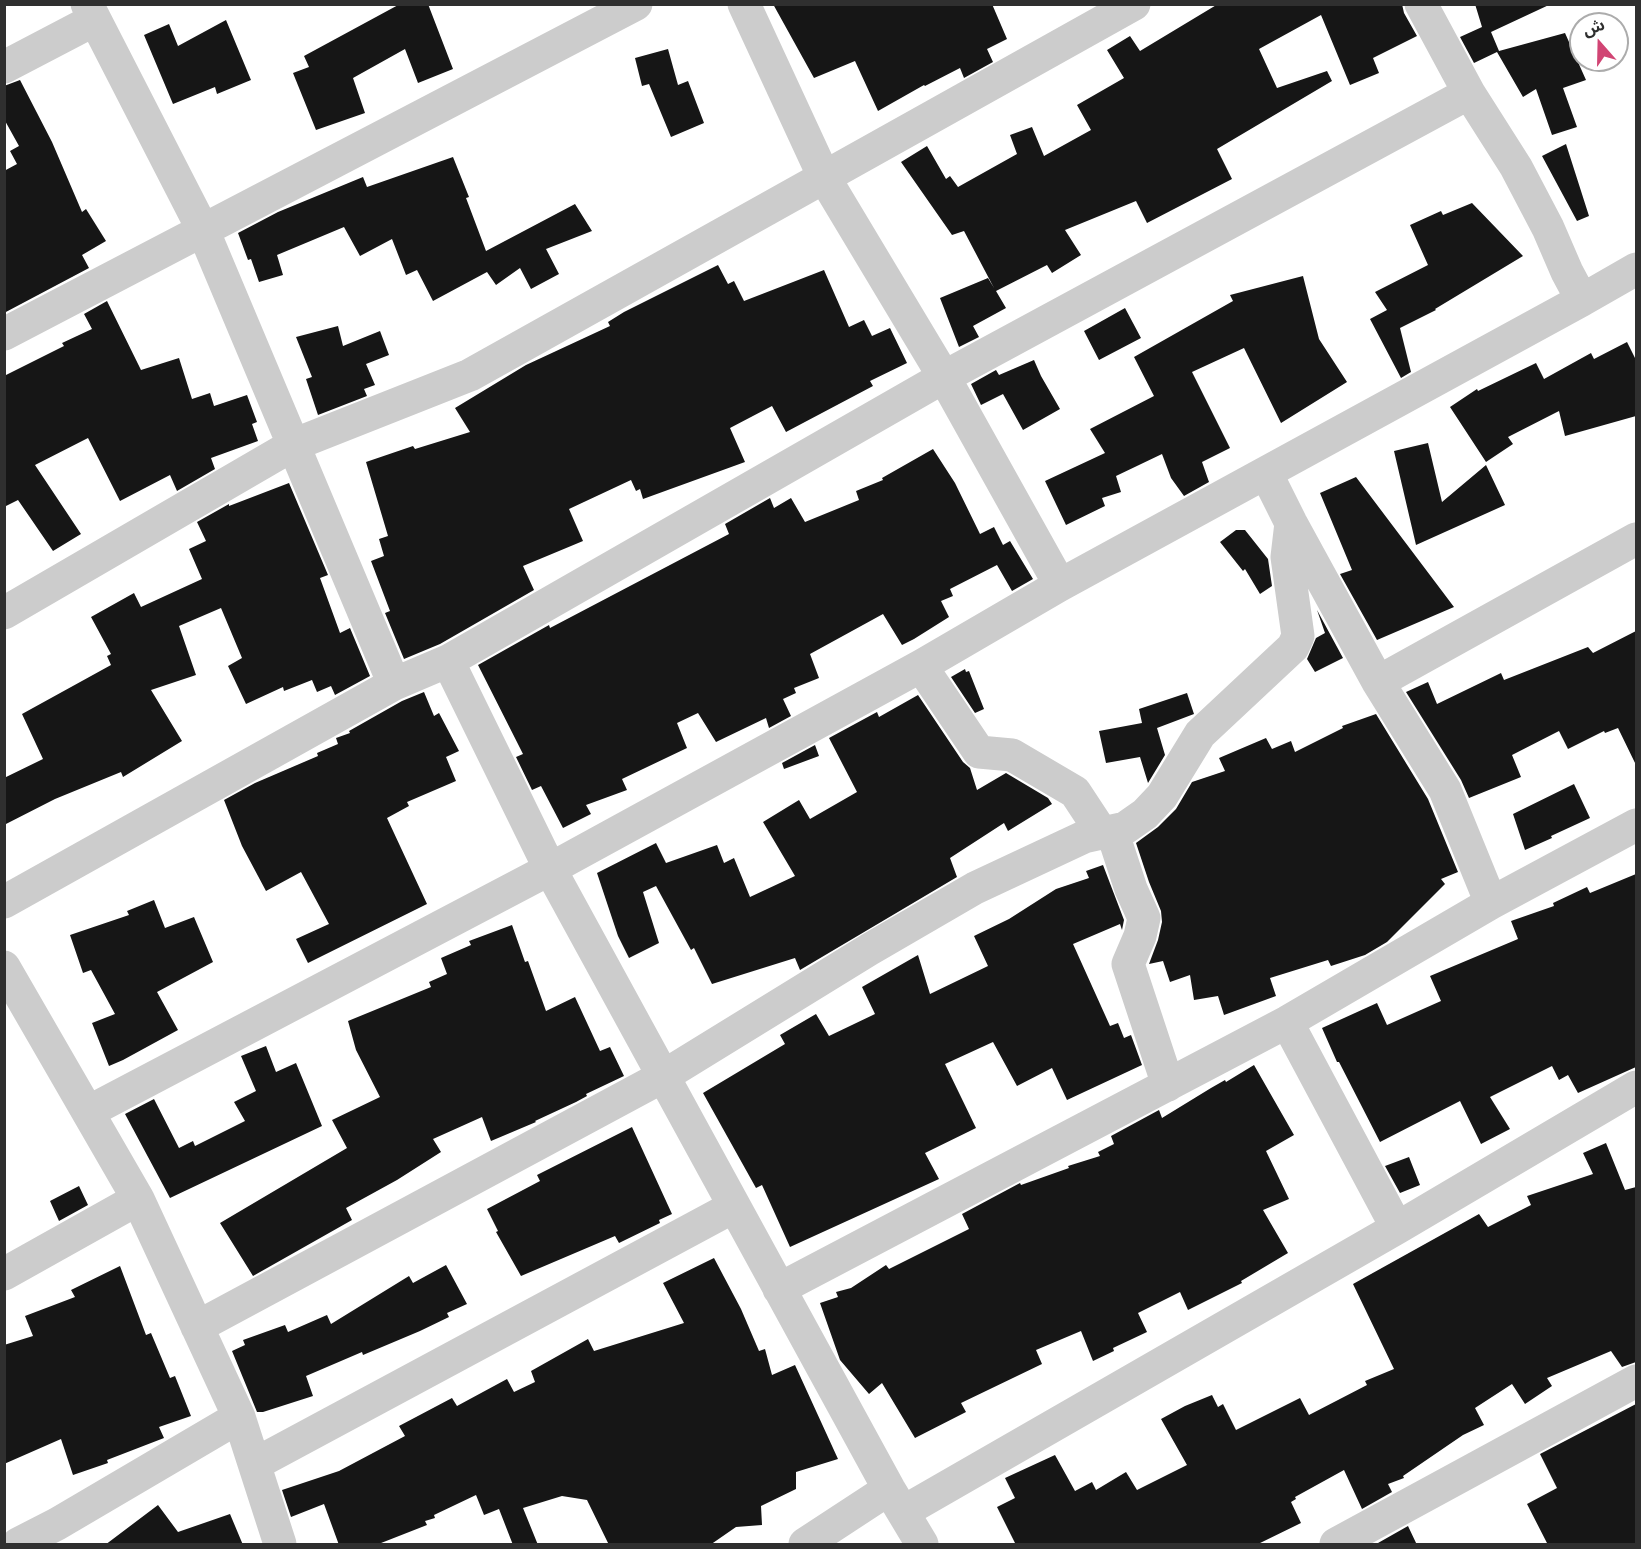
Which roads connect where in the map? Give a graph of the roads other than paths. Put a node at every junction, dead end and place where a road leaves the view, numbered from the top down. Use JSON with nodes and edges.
{"nodes":[{"id":1,"x":636,"y":4,"type":"edge"},
{"id":2,"x":744,"y":4,"type":"edge"},
{"id":3,"x":1134,"y":4,"type":"edge"},
{"id":4,"x":1421,"y":4,"type":"edge"},
{"id":5,"x":90,"y":12,"type":"edge"},
{"id":6,"x":4,"y":67,"type":"edge"},
{"id":7,"x":1469,"y":93,"type":"junction"},
{"id":8,"x":824,"y":177,"type":"junction"},
{"id":9,"x":203,"y":230,"type":"junction"},
{"id":10,"x":1636,"y":269,"type":"edge"},
{"id":11,"x":1582,"y":300,"type":"junction"},
{"id":12,"x":4,"y":334,"type":"edge"},
{"id":13,"x":944,"y":376,"type":"junction"},
{"id":14,"x":293,"y":445,"type":"junction"},
{"id":15,"x":1266,"y":473,"type":"junction"},
{"id":16,"x":1291,"y":523,"type":"junction"},
{"id":17,"x":1636,"y":539,"type":"edge"},
{"id":18,"x":1059,"y":585,"type":"junction"},
{"id":19,"x":4,"y":613,"type":"edge"},
{"id":20,"x":448,"y":661,"type":"junction"},
{"id":21,"x":921,"y":666,"type":"junction"},
{"id":22,"x":1378,"y":682,"type":"junction"},
{"id":23,"x":394,"y":684,"type":"junction"},
{"id":24,"x":1636,"y":825,"type":"edge"},
{"id":25,"x":1107,"y":832,"type":"junction"},
{"id":26,"x":550,"y":869,"type":"junction"},
{"id":27,"x":4,"y":902,"type":"edge"},
{"id":28,"x":1491,"y":903,"type":"junction"},
{"id":29,"x":4,"y":967,"type":"edge"},
{"id":30,"x":1287,"y":1022,"type":"junction"},
{"id":31,"x":662,"y":1077,"type":"junction"},
{"id":32,"x":1168,"y":1085,"type":"junction"},
{"id":33,"x":1636,"y":1087,"type":"edge"},
{"id":34,"x":88,"y":1112,"type":"junction"},
{"id":35,"x":138,"y":1199,"type":"junction"},
{"id":36,"x":733,"y":1207,"type":"junction"},
{"id":37,"x":1396,"y":1228,"type":"junction"},
{"id":38,"x":4,"y":1274,"type":"edge"},
{"id":39,"x":779,"y":1289,"type":"junction"},
{"id":40,"x":197,"y":1327,"type":"junction"},
{"id":41,"x":1636,"y":1380,"type":"edge"},
{"id":42,"x":239,"y":1417,"type":"junction"},
{"id":43,"x":255,"y":1464,"type":"junction"},
{"id":44,"x":896,"y":1500,"type":"junction"},
{"id":45,"x":18,"y":1545,"type":"edge"},
{"id":46,"x":280,"y":1545,"type":"edge"},
{"id":47,"x":805,"y":1545,"type":"edge"},
{"id":48,"x":922,"y":1545,"type":"edge"},
{"id":49,"x":1336,"y":1545,"type":"edge"}],
"edges":[{"from":1,"to":9,"type":"street"},
{"from":2,"to":8,"type":"street"},
{"from":3,"to":8,"type":"street"},
{"from":4,"to":7,"type":"street"},
{"from":5,"to":6,"type":"street"},
{"from":5,"to":9,"type":"street"},
{"from":7,"to":11,"type":"street"},
{"from":7,"to":13,"type":"street"},
{"from":8,"to":13,"type":"street"},
{"from":8,"to":14,"type":"street"},
{"from":9,"to":12,"type":"street"},
{"from":9,"to":14,"type":"street"},
{"from":10,"to":11,"type":"street"},
{"from":11,"to":15,"type":"street"},
{"from":13,"to":18,"type":"street"},
{"from":13,"to":20,"type":"street"},
{"from":14,"to":19,"type":"street"},
{"from":14,"to":23,"type":"street"},
{"from":15,"to":16,"type":"street"},
{"from":15,"to":18,"type":"street"},
{"from":16,"to":22,"type":"street"},
{"from":16,"to":25,"type":"street"},
{"from":17,"to":22,"type":"street"},
{"from":18,"to":21,"type":"street"},
{"from":20,"to":23,"type":"street"},
{"from":20,"to":26,"type":"street"},
{"from":21,"to":25,"type":"street"},
{"from":21,"to":26,"type":"street"},
{"from":22,"to":28,"type":"street"},
{"from":23,"to":27,"type":"street"},
{"from":24,"to":28,"type":"street"},
{"from":25,"to":31,"type":"street"},
{"from":25,"to":32,"type":"street"},
{"from":26,"to":31,"type":"street"},
{"from":26,"to":34,"type":"street"},
{"from":28,"to":30,"type":"street"},
{"from":29,"to":34,"type":"street"},
{"from":30,"to":32,"type":"street"},
{"from":30,"to":37,"type":"street"},
{"from":31,"to":36,"type":"street"},
{"from":31,"to":40,"type":"street"},
{"from":32,"to":39,"type":"street"},
{"from":33,"to":37,"type":"street"},
{"from":34,"to":35,"type":"street"},
{"from":35,"to":38,"type":"street"},
{"from":35,"to":40,"type":"street"},
{"from":36,"to":39,"type":"street"},
{"from":36,"to":43,"type":"street"},
{"from":37,"to":44,"type":"street"},
{"from":39,"to":44,"type":"street"},
{"from":40,"to":42,"type":"street"},
{"from":41,"to":49,"type":"street"},
{"from":42,"to":43,"type":"street"},
{"from":42,"to":45,"type":"street"},
{"from":43,"to":46,"type":"street"},
{"from":44,"to":47,"type":"street"},
{"from":44,"to":48,"type":"street"}]}
